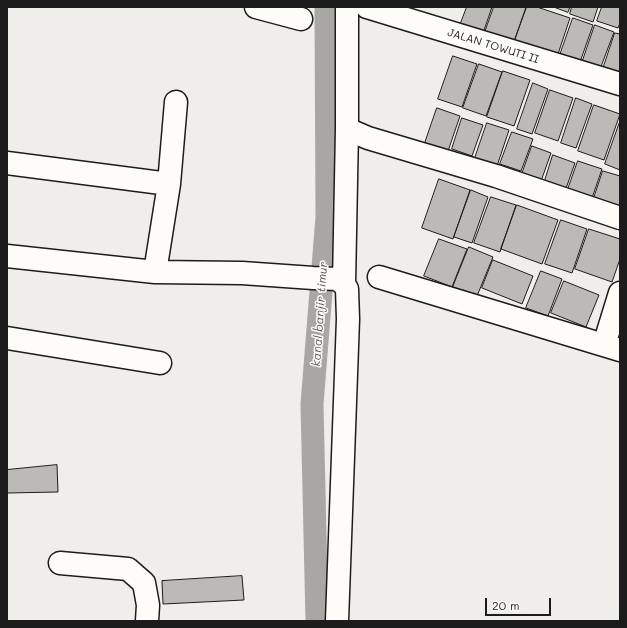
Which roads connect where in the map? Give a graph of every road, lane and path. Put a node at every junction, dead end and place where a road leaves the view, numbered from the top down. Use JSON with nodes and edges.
{"nodes":[{"id":1,"x":256,"y":7,"type":"edge"},
{"id":2,"x":348,"y":7,"type":"edge"},
{"id":3,"x":367,"y":7,"type":"edge"},
{"id":4,"x":301,"y":20,"type":"dead end"},
{"id":5,"x":620,"y":84,"type":"edge"},
{"id":6,"x":176,"y":102,"type":"dead end"},
{"id":7,"x":347,"y":129,"type":"junction"},
{"id":8,"x":7,"y":164,"type":"edge"},
{"id":9,"x":169,"y":184,"type":"junction"},
{"id":10,"x":620,"y":218,"type":"edge"},
{"id":11,"x":7,"y":256,"type":"edge"},
{"id":12,"x":155,"y":272,"type":"junction"},
{"id":13,"x":379,"y":277,"type":"dead end"},
{"id":14,"x":340,"y":281,"type":"junction"},
{"id":15,"x":620,"y":293,"type":"edge"},
{"id":16,"x":7,"y":338,"type":"edge"},
{"id":17,"x":612,"y":348,"type":"edge"},
{"id":18,"x":160,"y":363,"type":"dead end"},
{"id":19,"x":60,"y":563,"type":"dead end"},
{"id":20,"x":147,"y":621,"type":"edge"},
{"id":21,"x":337,"y":621,"type":"edge"}],
"edges":[{"from":1,"to":4,"type":"street"},
{"from":2,"to":7,"type":"street"},
{"from":3,"to":5,"type":"street","name":"JALAN TOWUTI II"},
{"from":6,"to":9,"type":"street"},
{"from":7,"to":10,"type":"street"},
{"from":7,"to":14,"type":"street"},
{"from":8,"to":9,"type":"street"},
{"from":9,"to":12,"type":"street"},
{"from":11,"to":12,"type":"street"},
{"from":12,"to":14,"type":"street"},
{"from":13,"to":17,"type":"street"},
{"from":14,"to":21,"type":"street"},
{"from":15,"to":17,"type":"street"},
{"from":16,"to":18,"type":"street"},
{"from":19,"to":20,"type":"street"}]}
